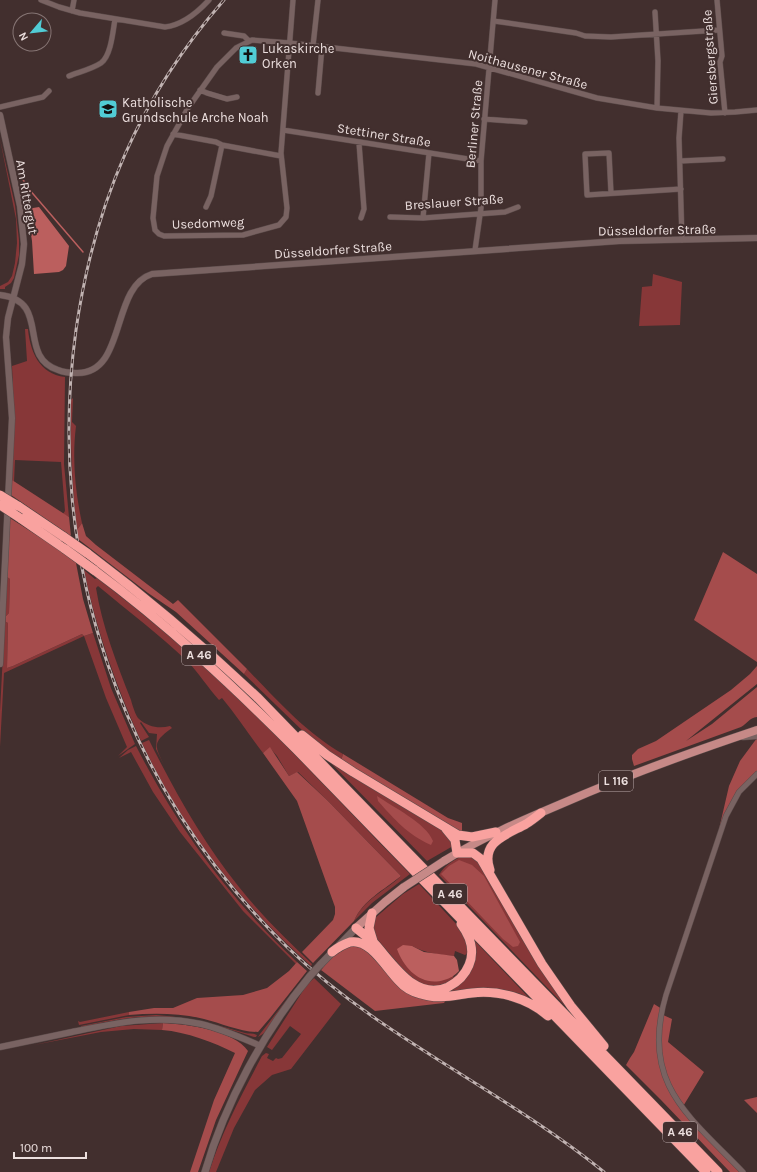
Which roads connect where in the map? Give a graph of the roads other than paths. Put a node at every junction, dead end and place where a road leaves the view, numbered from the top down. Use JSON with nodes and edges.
{"nodes":[{"id":1,"x":41,"y":0,"type":"edge"},
{"id":2,"x":74,"y":0,"type":"edge"},
{"id":3,"x":209,"y":0,"type":"edge"},
{"id":4,"x":293,"y":0,"type":"edge"},
{"id":5,"x":318,"y":0,"type":"edge"},
{"id":6,"x":496,"y":0,"type":"edge"},
{"id":7,"x":717,"y":0,"type":"edge"},
{"id":8,"x":72,"y":11,"type":"junction"},
{"id":9,"x":655,"y":12,"type":"dead end"},
{"id":10,"x":115,"y":19,"type":"junction"},
{"id":11,"x":494,"y":21,"type":"junction"},
{"id":12,"x":719,"y":30,"type":"junction"},
{"id":13,"x":224,"y":33,"type":"dead end"},
{"id":14,"x":656,"y":34,"type":"junction"},
{"id":15,"x":250,"y":41,"type":"junction"},
{"id":16,"x":290,"y":43,"type":"junction"},
{"id":17,"x":313,"y":46,"type":"junction"},
{"id":18,"x":322,"y":47,"type":"junction"},
{"id":19,"x":490,"y":68,"type":"junction"},
{"id":20,"x":69,"y":76,"type":"dead end"},
{"id":21,"x":200,"y":90,"type":"junction"},
{"id":22,"x":49,"y":91,"type":"dead end"},
{"id":23,"x":318,"y":93,"type":"dead end"},
{"id":24,"x":237,"y":97,"type":"dead end"},
{"id":25,"x":0,"y":107,"type":"edge"},
{"id":26,"x":657,"y":108,"type":"junction"},
{"id":27,"x":757,"y":110,"type":"edge"},
{"id":28,"x":681,"y":111,"type":"junction"},
{"id":29,"x":725,"y":113,"type":"junction"},
{"id":30,"x":0,"y":115,"type":"edge"},
{"id":31,"x":484,"y":119,"type":"junction"},
{"id":32,"x":525,"y":122,"type":"dead end"},
{"id":33,"x":283,"y":130,"type":"junction"},
{"id":34,"x":172,"y":134,"type":"junction"},
{"id":35,"x":359,"y":143,"type":"junction"},
{"id":36,"x":222,"y":145,"type":"junction"},
{"id":37,"x":430,"y":153,"type":"junction"},
{"id":38,"x":281,"y":156,"type":"junction"},
{"id":39,"x":723,"y":160,"type":"dead end"},
{"id":40,"x":481,"y":161,"type":"junction"},
{"id":41,"x":680,"y":161,"type":"junction"},
{"id":42,"x":680,"y":189,"type":"junction"},
{"id":43,"x":611,"y":193,"type":"junction"},
{"id":44,"x":206,"y":207,"type":"dead end"},
{"id":45,"x":518,"y":207,"type":"dead end"},
{"id":46,"x":481,"y":214,"type":"junction"},
{"id":47,"x":390,"y":216,"type":"dead end"},
{"id":48,"x":361,"y":218,"type":"dead end"},
{"id":49,"x":423,"y":218,"type":"junction"},
{"id":50,"x":757,"y":238,"type":"edge"},
{"id":51,"x":682,"y":240,"type":"junction"},
{"id":52,"x":475,"y":250,"type":"junction"},
{"id":53,"x":0,"y":295,"type":"edge"},
{"id":54,"x":13,"y":298,"type":"junction"},
{"id":55,"x":0,"y":495,"type":"edge"},
{"id":56,"x":0,"y":505,"type":"edge"},
{"id":57,"x":0,"y":664,"type":"edge"},
{"id":58,"x":257,"y":697,"type":"junction"},
{"id":59,"x":757,"y":730,"type":"edge"},
{"id":60,"x":757,"y":736,"type":"edge"},
{"id":61,"x":730,"y":739,"type":"junction"},
{"id":62,"x":757,"y":774,"type":"edge"},
{"id":63,"x":541,"y":813,"type":"junction"},
{"id":64,"x":446,"y":828,"type":"junction"},
{"id":65,"x":496,"y":832,"type":"junction"},
{"id":66,"x":457,"y":853,"type":"junction"},
{"id":67,"x":494,"y":881,"type":"junction"},
{"id":68,"x":436,"y":894,"type":"junction"},
{"id":69,"x":372,"y":913,"type":"junction"},
{"id":70,"x":356,"y":928,"type":"junction"},
{"id":71,"x":371,"y":944,"type":"junction"},
{"id":72,"x":332,"y":952,"type":"junction"},
{"id":73,"x":578,"y":1040,"type":"junction"},
{"id":74,"x":261,"y":1046,"type":"junction"},
{"id":75,"x":0,"y":1047,"type":"edge"},
{"id":76,"x":641,"y":1092,"type":"junction"},
{"id":77,"x":205,"y":1172,"type":"edge"},
{"id":78,"x":706,"y":1172,"type":"edge"},
{"id":79,"x":718,"y":1172,"type":"edge"},
{"id":80,"x":743,"y":1172,"type":"edge"}],
"edges":[{"from":1,"to":8,"type":"street"},
{"from":2,"to":8,"type":"street"},
{"from":3,"to":10,"type":"street"},
{"from":4,"to":16,"type":"street"},
{"from":5,"to":17,"type":"street"},
{"from":6,"to":11,"type":"street","name":"Berliner Straße"},
{"from":7,"to":12,"type":"street","name":"Giersbergstraße"},
{"from":8,"to":10,"type":"street"},
{"from":9,"to":14,"type":"street"},
{"from":10,"to":20,"type":"street"},
{"from":11,"to":14,"type":"street"},
{"from":11,"to":19,"type":"street","name":"Berliner Straße"},
{"from":12,"to":14,"type":"street"},
{"from":12,"to":29,"type":"street","name":"Giersbergstraße"},
{"from":13,"to":15,"type":"street","name":"Noithausener Straße"},
{"from":14,"to":26,"type":"street"},
{"from":15,"to":16,"type":"street","name":"Noithausener Straße"},
{"from":15,"to":21,"type":"street"},
{"from":16,"to":17,"type":"street","name":"Noithausener Straße"},
{"from":16,"to":33,"type":"street"},
{"from":17,"to":18,"type":"street","name":"Noithausener Straße"},
{"from":18,"to":19,"type":"street","name":"Noithausener Straße"},
{"from":18,"to":23,"type":"street"},
{"from":19,"to":26,"type":"street","name":"Noithausener Straße"},
{"from":19,"to":31,"type":"street","name":"Berliner Straße"},
{"from":21,"to":24,"type":"street"},
{"from":21,"to":34,"type":"street"},
{"from":22,"to":25,"type":"street"},
{"from":26,"to":28,"type":"street","name":"Noithausener Straße"},
{"from":27,"to":29,"type":"street","name":"Noithausener Straße"},
{"from":28,"to":29,"type":"street","name":"Noithausener Straße"},
{"from":28,"to":41,"type":"street"},
{"from":30,"to":54,"type":"street","name":"Am Rittergut"},
{"from":31,"to":32,"type":"street"},
{"from":31,"to":40,"type":"street","name":"Berliner Straße"},
{"from":33,"to":35,"type":"street","name":"Stettiner Straße"},
{"from":33,"to":38,"type":"street"},
{"from":34,"to":36,"type":"street"},
{"from":34,"to":38,"type":"street","name":"Usedomweg"},
{"from":35,"to":37,"type":"street","name":"Stettiner Straße"},
{"from":35,"to":48,"type":"street"},
{"from":36,"to":38,"type":"street"},
{"from":36,"to":44,"type":"street"},
{"from":37,"to":40,"type":"street","name":"Stettiner Straße"},
{"from":37,"to":49,"type":"street"},
{"from":39,"to":41,"type":"street"},
{"from":40,"to":46,"type":"street","name":"Berliner Straße"},
{"from":41,"to":42,"type":"street"},
{"from":42,"to":43,"type":"street"},
{"from":42,"to":51,"type":"street"},
{"from":43,"to":43,"type":"street"},
{"from":45,"to":46,"type":"street","name":"Breslauer Straße"},
{"from":46,"to":49,"type":"street","name":"Breslauer Straße"},
{"from":46,"to":52,"type":"street","name":"Berliner Straße"},
{"from":47,"to":49,"type":"street","name":"Breslauer Straße"},
{"from":50,"to":51,"type":"street","name":"Düsseldorfer Straße"},
{"from":51,"to":52,"type":"street","name":"Düsseldorfer Straße"},
{"from":52,"to":54,"type":"street","name":"Düsseldorfer Straße"},
{"from":53,"to":54,"type":"street"},
{"from":54,"to":57,"type":"street","name":"Am Rittergut"},
{"from":55,"to":58,"type":"highway","number":"A 46","bridge":true},
{"from":56,"to":68,"type":"highway","number":"A 46","bridge":true},
{"from":58,"to":64,"type":"highway"},
{"from":58,"to":76,"type":"highway","number":"A 46"},
{"from":59,"to":61,"type":"main road","number":"L 116"},
{"from":60,"to":61,"type":"street"},
{"from":61,"to":63,"type":"main road","number":"L 116"},
{"from":62,"to":80,"type":"street"},
{"from":63,"to":65,"type":"main road","number":"L 116"},
{"from":63,"to":67,"type":"highway"},
{"from":64,"to":65,"type":"highway"},
{"from":64,"to":66,"type":"highway"},
{"from":65,"to":66,"type":"main road","number":"L 116"},
{"from":66,"to":67,"type":"highway"},
{"from":66,"to":69,"type":"main road","number":"L 116","bridge":true},
{"from":67,"to":76,"type":"highway"},
{"from":68,"to":71,"type":"highway"},
{"from":68,"to":73,"type":"highway","number":"A 46"},
{"from":69,"to":70,"type":"main road","number":"L 116"},
{"from":69,"to":71,"type":"highway"},
{"from":70,"to":71,"type":"highway"},
{"from":70,"to":72,"type":"main road","number":"L 116"},
{"from":71,"to":72,"type":"highway"},
{"from":71,"to":73,"type":"highway"},
{"from":72,"to":74,"type":"main road","number":"L 116","bridge":true},
{"from":73,"to":78,"type":"highway","number":"A 46"},
{"from":74,"to":75,"type":"street"},
{"from":74,"to":77,"type":"main road","number":"L 116"},
{"from":76,"to":79,"type":"highway","number":"A 46"}]}
